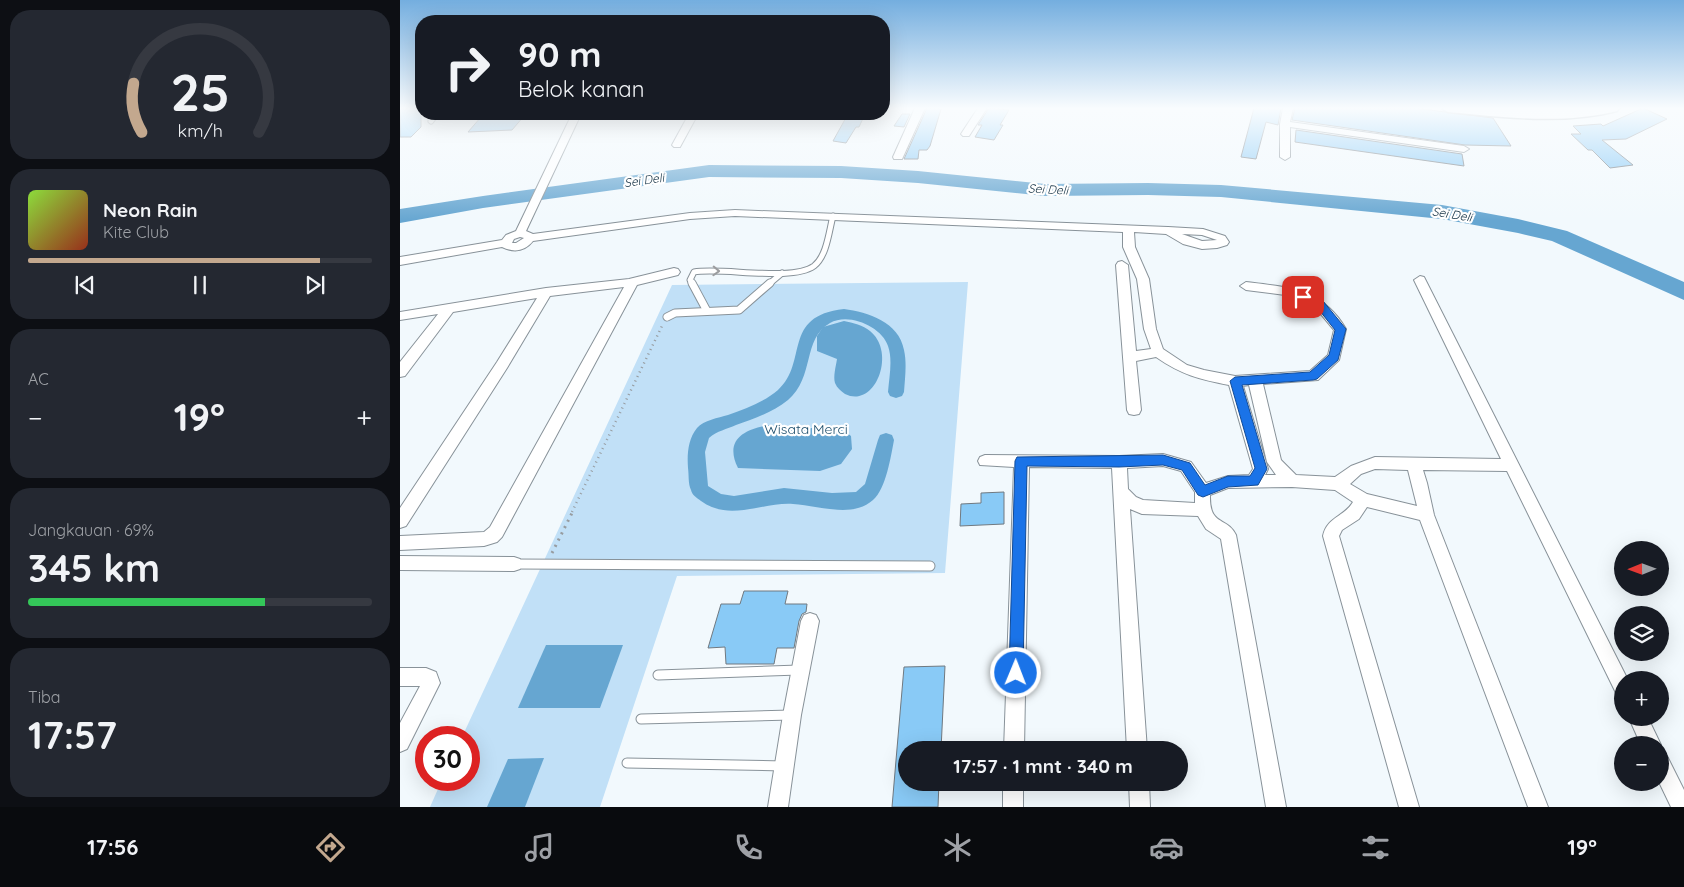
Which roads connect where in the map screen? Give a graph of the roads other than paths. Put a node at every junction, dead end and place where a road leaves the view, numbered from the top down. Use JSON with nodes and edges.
{"nodes":[{"id":1,"x":561,"y":146,"type":"edge"},
{"id":2,"x":903,"y":146,"type":"edge"},
{"id":3,"x":1285,"y":146,"type":"edge"},
{"id":4,"x":1440,"y":146,"type":"edge"},
{"id":5,"x":1464,"y":149,"type":"dead end"},
{"id":6,"x":898,"y":157,"type":"dead end"},
{"id":7,"x":1285,"y":157,"type":"dead end"},
{"id":8,"x":833,"y":216,"type":"junction"},
{"id":9,"x":1128,"y":230,"type":"junction"},
{"id":10,"x":1168,"y":230,"type":"dead end"},
{"id":11,"x":525,"y":236,"type":"junction"},
{"id":12,"x":400,"y":261,"type":"edge"},
{"id":13,"x":1122,"y":265,"type":"dead end"},
{"id":14,"x":674,"y":272,"type":"dead end"},
{"id":15,"x":782,"y":273,"type":"junction"},
{"id":16,"x":1420,"y":280,"type":"dead end"},
{"id":17,"x":630,"y":283,"type":"junction"},
{"id":18,"x":1246,"y":286,"type":"dead end"},
{"id":19,"x":1124,"y":290,"type":"junction"},
{"id":20,"x":1144,"y":290,"type":"junction"},
{"id":21,"x":546,"y":292,"type":"junction"},
{"id":22,"x":449,"y":308,"type":"junction"},
{"id":23,"x":707,"y":311,"type":"junction"},
{"id":24,"x":400,"y":316,"type":"edge"},
{"id":25,"x":667,"y":317,"type":"road end"},
{"id":26,"x":1158,"y":352,"type":"junction"},
{"id":27,"x":1130,"y":356,"type":"junction"},
{"id":28,"x":400,"y":372,"type":"edge"},
{"id":29,"x":1255,"y":380,"type":"junction"},
{"id":30,"x":1235,"y":381,"type":"junction"},
{"id":31,"x":1134,"y":410,"type":"dead end"},
{"id":32,"x":985,"y":461,"type":"dead end"},
{"id":33,"x":1022,"y":461,"type":"junction"},
{"id":34,"x":1119,"y":462,"type":"junction"},
{"id":35,"x":1414,"y":464,"type":"junction"},
{"id":36,"x":1513,"y":465,"type":"junction"},
{"id":37,"x":1254,"y":481,"type":"junction"},
{"id":38,"x":1292,"y":481,"type":"junction"},
{"id":39,"x":1338,"y":484,"type":"junction"},
{"id":40,"x":1203,"y":491,"type":"junction"},
{"id":41,"x":1121,"y":492,"type":"junction"},
{"id":42,"x":1362,"y":500,"type":"junction"},
{"id":43,"x":1202,"y":510,"type":"junction"},
{"id":44,"x":1426,"y":516,"type":"junction"},
{"id":45,"x":400,"y":521,"type":"edge"},
{"id":46,"x":400,"y":543,"type":"edge"},
{"id":47,"x":400,"y":563,"type":"edge"},
{"id":48,"x":514,"y":564,"type":"joint"},
{"id":49,"x":930,"y":566,"type":"dead end"},
{"id":50,"x":810,"y":621,"type":"dead end"},
{"id":51,"x":800,"y":670,"type":"junction"},
{"id":52,"x":1614,"y":671,"type":"edge"},
{"id":53,"x":658,"y":675,"type":"dead end"},
{"id":54,"x":400,"y":677,"type":"edge"},
{"id":55,"x":792,"y":715,"type":"junction"},
{"id":56,"x":641,"y":719,"type":"dead end"},
{"id":57,"x":1014,"y":741,"type":"edge"},
{"id":58,"x":1136,"y":741,"type":"edge"},
{"id":59,"x":400,"y":742,"type":"edge"},
{"id":60,"x":627,"y":763,"type":"dead end"},
{"id":61,"x":784,"y":766,"type":"junction"},
{"id":62,"x":1669,"y":781,"type":"edge"},
{"id":63,"x":1013,"y":791,"type":"edge"},
{"id":64,"x":1139,"y":791,"type":"edge"},
{"id":65,"x":778,"y":807,"type":"edge"},
{"id":66,"x":1013,"y":807,"type":"edge"},
{"id":67,"x":1140,"y":807,"type":"edge"},
{"id":68,"x":1276,"y":807,"type":"edge"},
{"id":69,"x":1409,"y":807,"type":"edge"},
{"id":70,"x":1538,"y":807,"type":"edge"},
{"id":71,"x":1682,"y":807,"type":"edge"}],
"edges":[{"from":1,"to":11,"type":"street"},
{"from":2,"to":6,"type":"street"},
{"from":3,"to":7,"type":"street"},
{"from":4,"to":5,"type":"street"},
{"from":8,"to":9,"type":"street"},
{"from":8,"to":11,"type":"street"},
{"from":8,"to":15,"type":"lane"},
{"from":9,"to":10,"type":"street"},
{"from":9,"to":20,"type":"street"},
{"from":11,"to":12,"type":"street"},
{"from":13,"to":19,"type":"street"},
{"from":14,"to":17,"type":"street"},
{"from":15,"to":23,"type":"lane"},
{"from":23,"to":15,"type":"lane","one_way":true},
{"from":16,"to":36,"type":"street"},
{"from":17,"to":21,"type":"street"},
{"from":17,"to":46,"type":"street"},
{"from":18,"to":29,"type":"street"},
{"from":19,"to":20,"type":"street"},
{"from":19,"to":27,"type":"street"},
{"from":20,"to":26,"type":"street"},
{"from":21,"to":22,"type":"street"},
{"from":21,"to":45,"type":"street"},
{"from":22,"to":24,"type":"street"},
{"from":22,"to":28,"type":"street"},
{"from":23,"to":25,"type":"lane"},
{"from":26,"to":27,"type":"street"},
{"from":26,"to":30,"type":"street"},
{"from":27,"to":31,"type":"street"},
{"from":29,"to":30,"type":"street"},
{"from":29,"to":38,"type":"street"},
{"from":30,"to":37,"type":"street"},
{"from":32,"to":33,"type":"street"},
{"from":33,"to":34,"type":"street"},
{"from":33,"to":57,"type":"street"},
{"from":34,"to":40,"type":"street"},
{"from":34,"to":41,"type":"street"},
{"from":35,"to":36,"type":"street"},
{"from":35,"to":39,"type":"street"},
{"from":35,"to":44,"type":"street"},
{"from":36,"to":52,"type":"street"},
{"from":37,"to":38,"type":"street"},
{"from":37,"to":40,"type":"street"},
{"from":38,"to":39,"type":"street"},
{"from":39,"to":42,"type":"street"},
{"from":40,"to":43,"type":"street"},
{"from":41,"to":43,"type":"street"},
{"from":41,"to":58,"type":"street"},
{"from":42,"to":44,"type":"street"},
{"from":42,"to":69,"type":"street"},
{"from":43,"to":68,"type":"street"},
{"from":44,"to":70,"type":"street"},
{"from":47,"to":48,"type":"street"},
{"from":48,"to":49,"type":"lane"},
{"from":50,"to":51,"type":"street"},
{"from":51,"to":53,"type":"lane"},
{"from":51,"to":55,"type":"street"},
{"from":54,"to":59,"type":"street"},
{"from":55,"to":56,"type":"lane"},
{"from":55,"to":61,"type":"street"},
{"from":60,"to":61,"type":"lane"},
{"from":61,"to":65,"type":"street"},
{"from":62,"to":71,"type":"street"},
{"from":63,"to":66,"type":"street"},
{"from":64,"to":67,"type":"street"}]}
